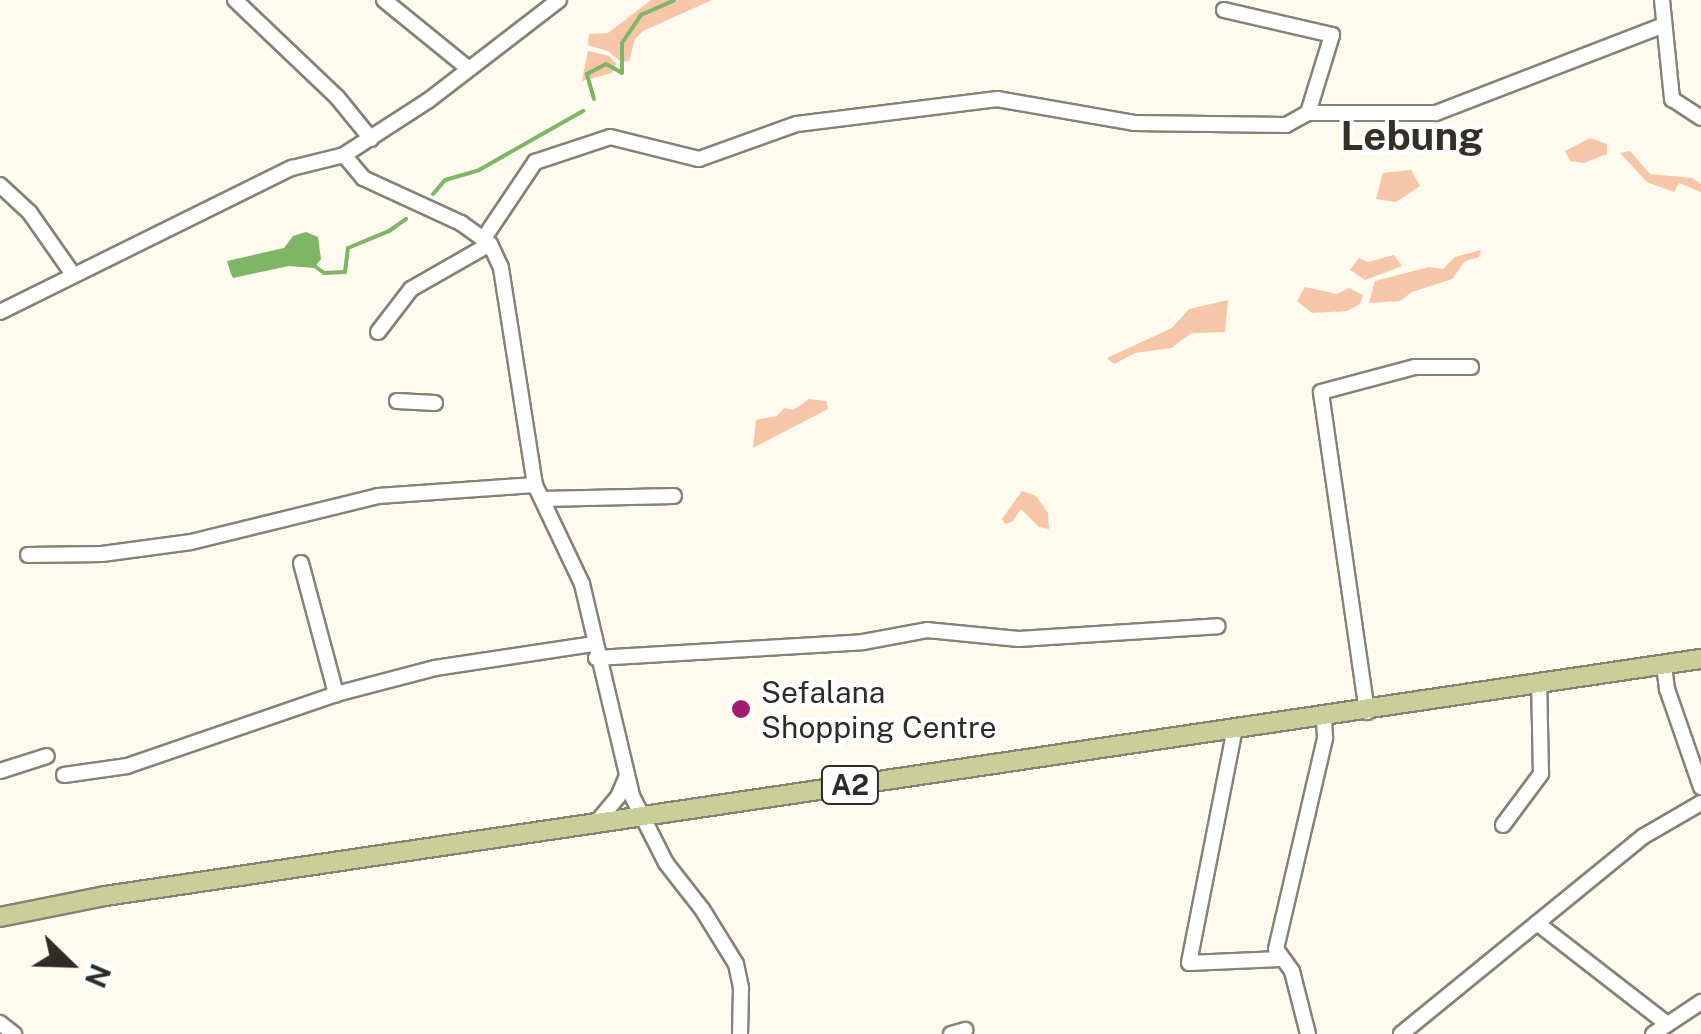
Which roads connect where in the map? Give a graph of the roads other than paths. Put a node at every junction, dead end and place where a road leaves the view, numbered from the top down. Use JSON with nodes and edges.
{"nodes":[{"id":1,"x":235,"y":0,"type":"edge"},
{"id":2,"x":384,"y":0,"type":"edge"},
{"id":3,"x":560,"y":0,"type":"edge"},
{"id":4,"x":1662,"y":0,"type":"edge"},
{"id":5,"x":1224,"y":10,"type":"dead end"},
{"id":6,"x":1662,"y":26,"type":"junction"},
{"id":7,"x":469,"y":69,"type":"junction"},
{"id":8,"x":1308,"y":113,"type":"junction"},
{"id":9,"x":1701,"y":118,"type":"edge"},
{"id":10,"x":371,"y":139,"type":"junction"},
{"id":11,"x":344,"y":155,"type":"junction"},
{"id":12,"x":0,"y":185,"type":"edge"},
{"id":13,"x":488,"y":241,"type":"junction"},
{"id":14,"x":72,"y":273,"type":"junction"},
{"id":15,"x":0,"y":312,"type":"edge"},
{"id":16,"x":378,"y":332,"type":"dead end"},
{"id":17,"x":1472,"y":367,"type":"dead end"},
{"id":18,"x":397,"y":401,"type":"dead end"},
{"id":19,"x":435,"y":403,"type":"dead end"},
{"id":20,"x":538,"y":492,"type":"junction"},
{"id":21,"x":674,"y":496,"type":"dead end"},
{"id":22,"x":28,"y":554,"type":"dead end"},
{"id":23,"x":301,"y":562,"type":"dead end"},
{"id":24,"x":1218,"y":626,"type":"dead end"},
{"id":25,"x":595,"y":651,"type":"junction"},
{"id":26,"x":1701,"y":659,"type":"edge"},
{"id":27,"x":1664,"y":665,"type":"junction"},
{"id":28,"x":1539,"y":682,"type":"junction"},
{"id":29,"x":336,"y":694,"type":"junction"},
{"id":30,"x":1367,"y":712,"type":"junction"},
{"id":31,"x":1324,"y":718,"type":"junction"},
{"id":32,"x":1235,"y":728,"type":"junction"},
{"id":33,"x":47,"y":756,"type":"dead end"},
{"id":34,"x":0,"y":771,"type":"edge"},
{"id":35,"x":64,"y":776,"type":"dead end"},
{"id":36,"x":627,"y":776,"type":"junction"},
{"id":37,"x":1701,"y":787,"type":"edge"},
{"id":38,"x":1701,"y":803,"type":"edge"},
{"id":39,"x":639,"y":816,"type":"junction"},
{"id":40,"x":596,"y":823,"type":"junction"},
{"id":41,"x":1502,"y":825,"type":"dead end"},
{"id":42,"x":0,"y":917,"type":"edge"},
{"id":43,"x":1537,"y":923,"type":"junction"},
{"id":44,"x":1280,"y":958,"type":"junction"},
{"id":45,"x":1701,"y":1002,"type":"edge"},
{"id":46,"x":0,"y":1023,"type":"edge"},
{"id":47,"x":1666,"y":1024,"type":"junction"},
{"id":48,"x":14,"y":1034,"type":"edge"},
{"id":49,"x":740,"y":1034,"type":"edge"},
{"id":50,"x":1308,"y":1034,"type":"edge"},
{"id":51,"x":1400,"y":1034,"type":"edge"},
{"id":52,"x":1653,"y":1034,"type":"edge"}],
"edges":[{"from":1,"to":10,"type":"street"},
{"from":2,"to":7,"type":"street"},
{"from":3,"to":7,"type":"street"},
{"from":4,"to":6,"type":"street"},
{"from":5,"to":8,"type":"street"},
{"from":6,"to":8,"type":"street"},
{"from":6,"to":9,"type":"street"},
{"from":7,"to":10,"type":"street"},
{"from":8,"to":13,"type":"street"},
{"from":10,"to":11,"type":"street"},
{"from":11,"to":13,"type":"street"},
{"from":11,"to":14,"type":"street"},
{"from":12,"to":14,"type":"street"},
{"from":13,"to":16,"type":"street"},
{"from":13,"to":20,"type":"street"},
{"from":14,"to":15,"type":"street"},
{"from":17,"to":30,"type":"street"},
{"from":18,"to":19,"type":"street"},
{"from":20,"to":21,"type":"street"},
{"from":20,"to":22,"type":"street"},
{"from":20,"to":25,"type":"street"},
{"from":23,"to":29,"type":"street"},
{"from":24,"to":25,"type":"street"},
{"from":25,"to":29,"type":"street"},
{"from":25,"to":36,"type":"street"},
{"from":26,"to":27,"type":"main road","number":"A2"},
{"from":27,"to":28,"type":"main road","number":"A2"},
{"from":27,"to":37,"type":"street"},
{"from":28,"to":30,"type":"main road","number":"A2"},
{"from":28,"to":41,"type":"street"},
{"from":29,"to":35,"type":"street"},
{"from":30,"to":31,"type":"main road","number":"A2"},
{"from":31,"to":32,"type":"main road","number":"A2"},
{"from":31,"to":44,"type":"street"},
{"from":32,"to":39,"type":"main road","number":"A2"},
{"from":32,"to":44,"type":"street"},
{"from":33,"to":34,"type":"street"},
{"from":36,"to":39,"type":"street"},
{"from":36,"to":40,"type":"street"},
{"from":38,"to":43,"type":"street"},
{"from":39,"to":40,"type":"main road","number":"A2"},
{"from":39,"to":49,"type":"street"},
{"from":40,"to":42,"type":"main road","number":"A2"},
{"from":43,"to":47,"type":"street"},
{"from":43,"to":51,"type":"street"},
{"from":44,"to":50,"type":"street"},
{"from":45,"to":47,"type":"street"},
{"from":46,"to":48,"type":"street"},
{"from":47,"to":52,"type":"street"}]}
